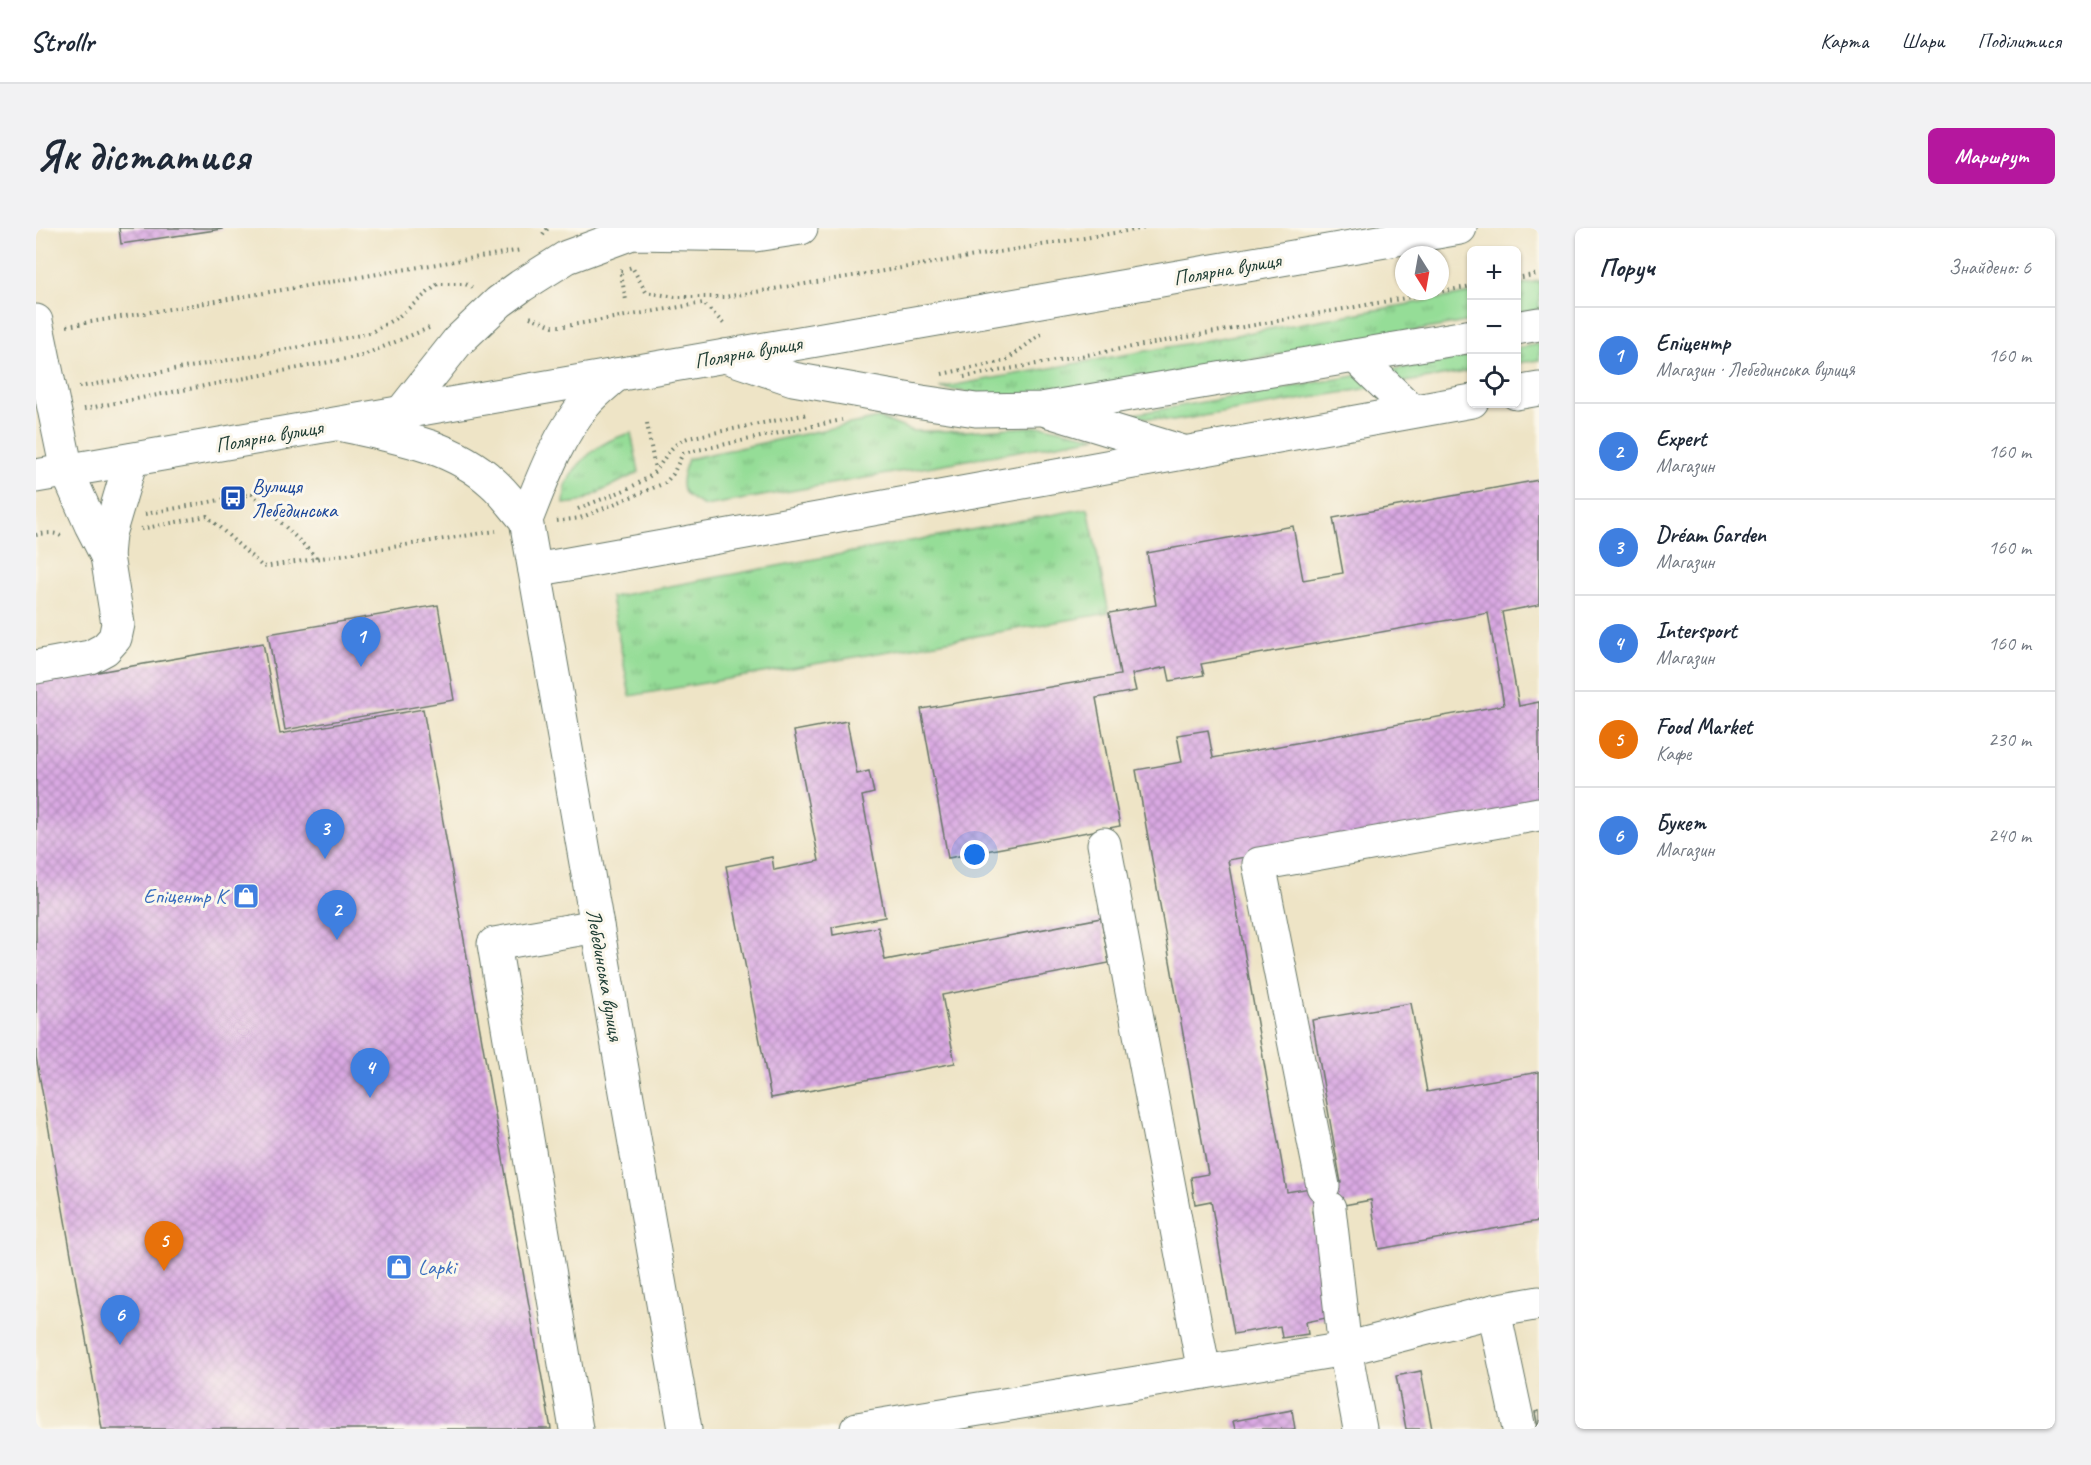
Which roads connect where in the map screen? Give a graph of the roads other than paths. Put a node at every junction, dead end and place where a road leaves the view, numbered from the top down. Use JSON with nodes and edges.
{"nodes":[{"id":1,"x":801,"y":228,"type":"edge"},
{"id":2,"x":1460,"y":228,"type":"edge"},
{"id":3,"x":668,"y":230,"type":"edge"},
{"id":4,"x":1539,"y":324,"type":"edge"},
{"id":5,"x":37,"y":326,"type":"edge"},
{"id":6,"x":1521,"y":327,"type":"edge"},
{"id":7,"x":1467,"y":337,"type":"edge"},
{"id":8,"x":738,"y":354,"type":"junction"},
{"id":9,"x":1355,"y":356,"type":"junction"},
{"id":10,"x":616,"y":375,"type":"junction"},
{"id":11,"x":1539,"y":389,"type":"edge"},
{"id":12,"x":1521,"y":392,"type":"edge"},
{"id":13,"x":1467,"y":402,"type":"edge"},
{"id":14,"x":1041,"y":409,"type":"junction"},
{"id":15,"x":1412,"y":411,"type":"junction"},
{"id":16,"x":401,"y":413,"type":"junction"},
{"id":17,"x":339,"y":424,"type":"junction"},
{"id":18,"x":1188,"y":453,"type":"junction"},
{"id":19,"x":131,"y":460,"type":"junction"},
{"id":20,"x":52,"y":473,"type":"edge"},
{"id":21,"x":526,"y":523,"type":"junction"},
{"id":22,"x":107,"y":556,"type":"junction"},
{"id":23,"x":535,"y":570,"type":"junction"},
{"id":24,"x":36,"y":667,"type":"edge"},
{"id":25,"x":1539,"y":814,"type":"edge"},
{"id":26,"x":1104,"y":844,"type":"dead end"},
{"id":27,"x":597,"y":926,"type":"junction"},
{"id":28,"x":1539,"y":1303,"type":"edge"},
{"id":29,"x":1494,"y":1311,"type":"junction"},
{"id":30,"x":1345,"y":1349,"type":"junction"},
{"id":31,"x":1204,"y":1372,"type":"junction"},
{"id":32,"x":576,"y":1429,"type":"edge"},
{"id":33,"x":685,"y":1429,"type":"edge"},
{"id":34,"x":857,"y":1429,"type":"edge"},
{"id":35,"x":1360,"y":1429,"type":"edge"},
{"id":36,"x":1519,"y":1429,"type":"edge"}],
"edges":[{"from":1,"to":3,"type":"street"},
{"from":2,"to":8,"type":"street","name":"Полярна вулиця"},
{"from":3,"to":16,"type":"street"},
{"from":4,"to":6,"type":"street"},
{"from":5,"to":20,"type":"street"},
{"from":7,"to":9,"type":"street"},
{"from":8,"to":10,"type":"street","name":"Полярна вулиця"},
{"from":8,"to":14,"type":"street"},
{"from":9,"to":14,"type":"street"},
{"from":9,"to":15,"type":"street"},
{"from":10,"to":16,"type":"street","name":"Полярна вулиця"},
{"from":10,"to":21,"type":"street"},
{"from":11,"to":12,"type":"street"},
{"from":13,"to":15,"type":"street"},
{"from":14,"to":18,"type":"street"},
{"from":15,"to":18,"type":"street"},
{"from":16,"to":17,"type":"street","name":"Полярна вулиця"},
{"from":17,"to":19,"type":"street","name":"Полярна вулиця"},
{"from":17,"to":21,"type":"street"},
{"from":18,"to":23,"type":"street"},
{"from":19,"to":20,"type":"street","name":"Полярна вулиця"},
{"from":19,"to":22,"type":"street"},
{"from":20,"to":22,"type":"street"},
{"from":21,"to":23,"type":"street","name":"Лебединська вулиця"},
{"from":22,"to":24,"type":"street"},
{"from":23,"to":27,"type":"street","name":"Лебединська вулиця"},
{"from":25,"to":30,"type":"street"},
{"from":26,"to":31,"type":"street"},
{"from":27,"to":32,"type":"street"},
{"from":27,"to":33,"type":"street","name":"Лебединська вулиця"},
{"from":28,"to":29,"type":"street"},
{"from":29,"to":30,"type":"street"},
{"from":29,"to":36,"type":"street"},
{"from":30,"to":31,"type":"street"},
{"from":30,"to":35,"type":"street"},
{"from":31,"to":34,"type":"street"}]}
